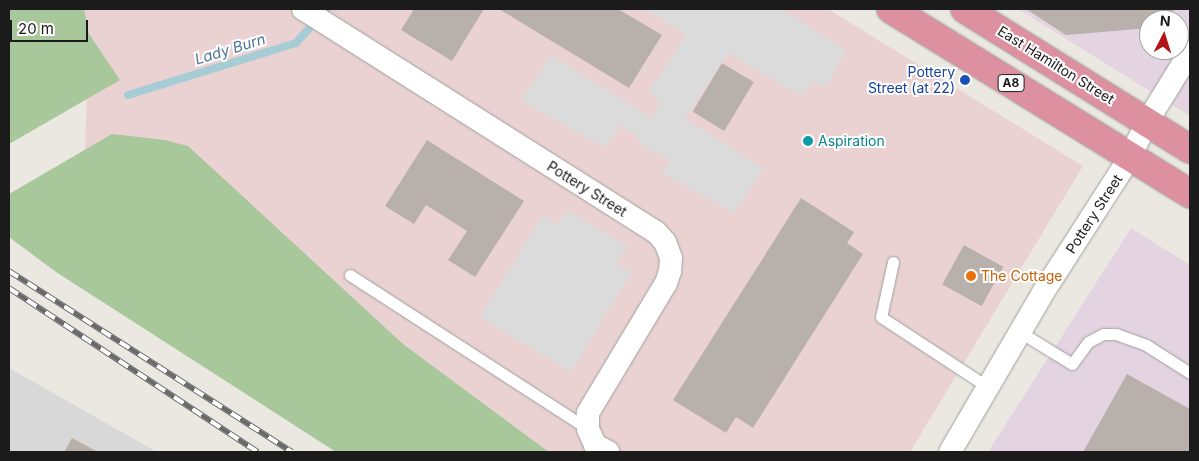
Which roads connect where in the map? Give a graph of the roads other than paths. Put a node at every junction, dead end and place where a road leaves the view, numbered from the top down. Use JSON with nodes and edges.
{"nodes":[{"id":1,"x":303,"y":9,"type":"edge"},
{"id":2,"x":891,"y":9,"type":"edge"},
{"id":3,"x":965,"y":9,"type":"edge"},
{"id":4,"x":1190,"y":52,"type":"edge"},
{"id":5,"x":1147,"y":122,"type":"junction"},
{"id":6,"x":1190,"y":149,"type":"edge"},
{"id":7,"x":1130,"y":157,"type":"junction"},
{"id":8,"x":1190,"y":194,"type":"edge"},
{"id":9,"x":893,"y":262,"type":"dead end"},
{"id":10,"x":350,"y":275,"type":"dead end"},
{"id":11,"x":1020,"y":332,"type":"junction"},
{"id":12,"x":1190,"y":373,"type":"edge"},
{"id":13,"x":988,"y":387,"type":"junction"},
{"id":14,"x":588,"y":429,"type":"junction"},
{"id":15,"x":608,"y":452,"type":"edge"},
{"id":16,"x":950,"y":452,"type":"edge"}],
"edges":[{"from":1,"to":14,"type":"street","name":"Pottery Street"},
{"from":2,"to":7,"type":"highway","number":"A8"},
{"from":3,"to":5,"type":"highway","name":"East Hamilton Street"},
{"from":4,"to":5,"type":"street","name":"Pottery Street"},
{"from":5,"to":6,"type":"highway","name":"East Hamilton Street"},
{"from":5,"to":7,"type":"street","name":"Pottery Street"},
{"from":7,"to":8,"type":"highway","number":"A8"},
{"from":7,"to":11,"type":"street","name":"Pottery Street"},
{"from":9,"to":13,"type":"lane"},
{"from":10,"to":14,"type":"lane"},
{"from":11,"to":12,"type":"lane"},
{"from":11,"to":13,"type":"street","name":"Pottery Street"},
{"from":13,"to":16,"type":"street","name":"Pottery Street"},
{"from":14,"to":15,"type":"street"}]}
